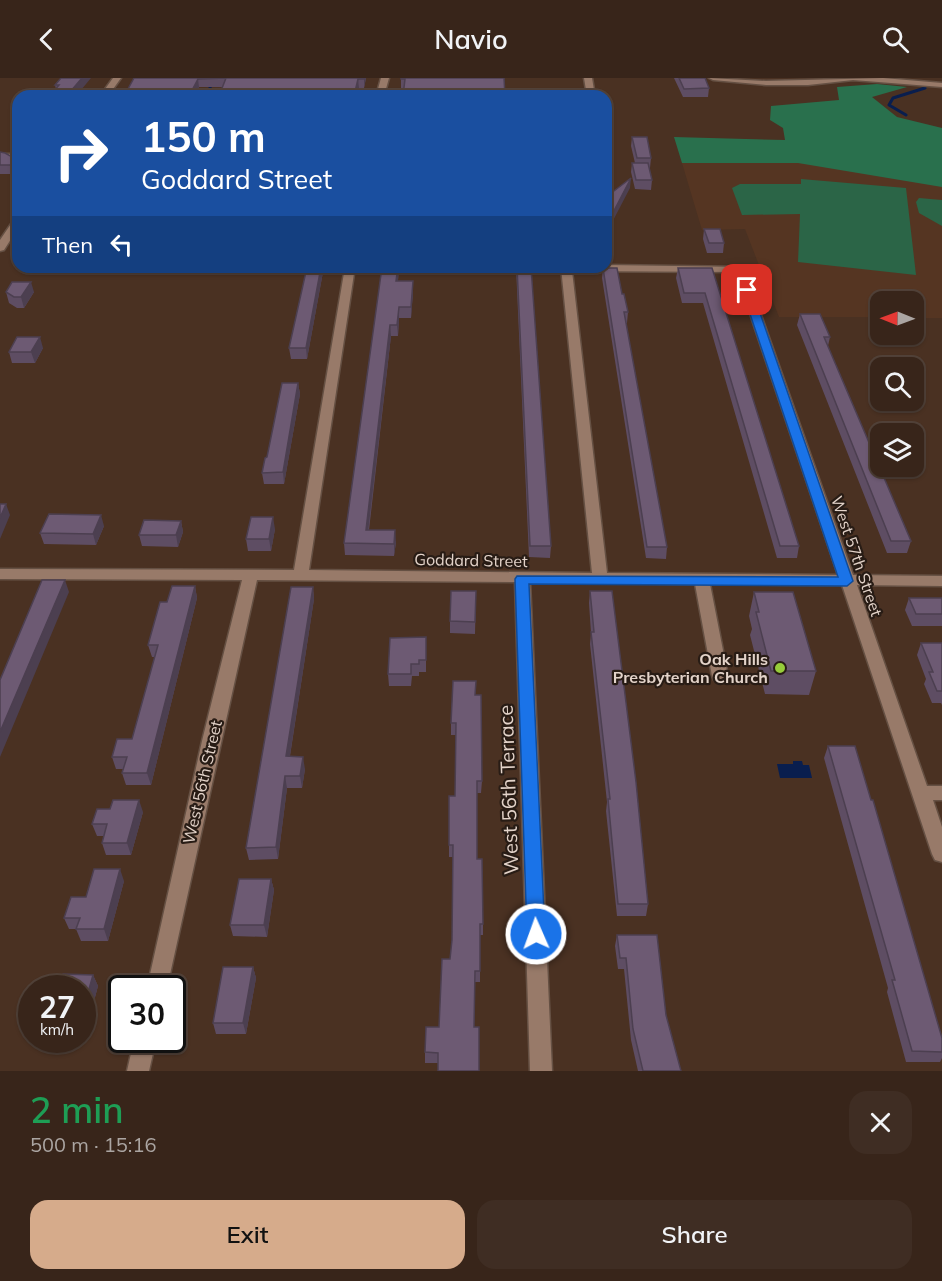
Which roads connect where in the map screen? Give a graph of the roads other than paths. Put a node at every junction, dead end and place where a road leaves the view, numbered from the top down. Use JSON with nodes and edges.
{"nodes":[{"id":1,"x":713,"y":78,"type":"edge"},
{"id":2,"x":853,"y":78,"type":"edge"},
{"id":3,"x":942,"y":85,"type":"edge"},
{"id":4,"x":12,"y":229,"type":"edge"},
{"id":5,"x":0,"y":248,"type":"edge"},
{"id":6,"x":612,"y":268,"type":"edge"},
{"id":7,"x":349,"y":273,"type":"edge"},
{"id":8,"x":567,"y":273,"type":"edge"},
{"id":9,"x":1,"y":576,"type":"edge"},
{"id":10,"x":250,"y":576,"type":"junction"},
{"id":11,"x":301,"y":576,"type":"junction"},
{"id":12,"x":522,"y":579,"type":"junction"},
{"id":13,"x":600,"y":579,"type":"junction"},
{"id":14,"x":702,"y":580,"type":"junction"},
{"id":15,"x":847,"y":581,"type":"junction"},
{"id":16,"x":942,"y":581,"type":"edge"},
{"id":17,"x":720,"y":676,"type":"dead end"},
{"id":18,"x":921,"y":793,"type":"junction"},
{"id":19,"x":942,"y":793,"type":"edge"},
{"id":20,"x":942,"y":854,"type":"edge"},
{"id":21,"x":160,"y":975,"type":"edge"},
{"id":22,"x":142,"y":1053,"type":"edge"},
{"id":23,"x":138,"y":1071,"type":"edge"},
{"id":24,"x":541,"y":1071,"type":"edge"}],
"edges":[{"from":1,"to":2,"type":"street"},
{"from":2,"to":3,"type":"street"},
{"from":4,"to":5,"type":"street"},
{"from":6,"to":15,"type":"street","name":"West 57th Street"},
{"from":7,"to":11,"type":"street"},
{"from":8,"to":13,"type":"street"},
{"from":9,"to":10,"type":"street","name":"Goddard Street"},
{"from":10,"to":11,"type":"street","name":"Goddard Street"},
{"from":10,"to":21,"type":"street","name":"West 56th Street"},
{"from":11,"to":12,"type":"street","name":"Goddard Street"},
{"from":12,"to":13,"type":"street","name":"Goddard Street"},
{"from":12,"to":24,"type":"street","name":"West 56th Terrace"},
{"from":13,"to":14,"type":"street","name":"Goddard Street"},
{"from":14,"to":15,"type":"street","name":"Goddard Street"},
{"from":14,"to":17,"type":"street"},
{"from":15,"to":16,"type":"street","name":"Goddard Street"},
{"from":15,"to":18,"type":"street","name":"West 57th Street"},
{"from":18,"to":19,"type":"street"},
{"from":18,"to":20,"type":"street","name":"West 57th Street"},
{"from":22,"to":23,"type":"street"}]}
